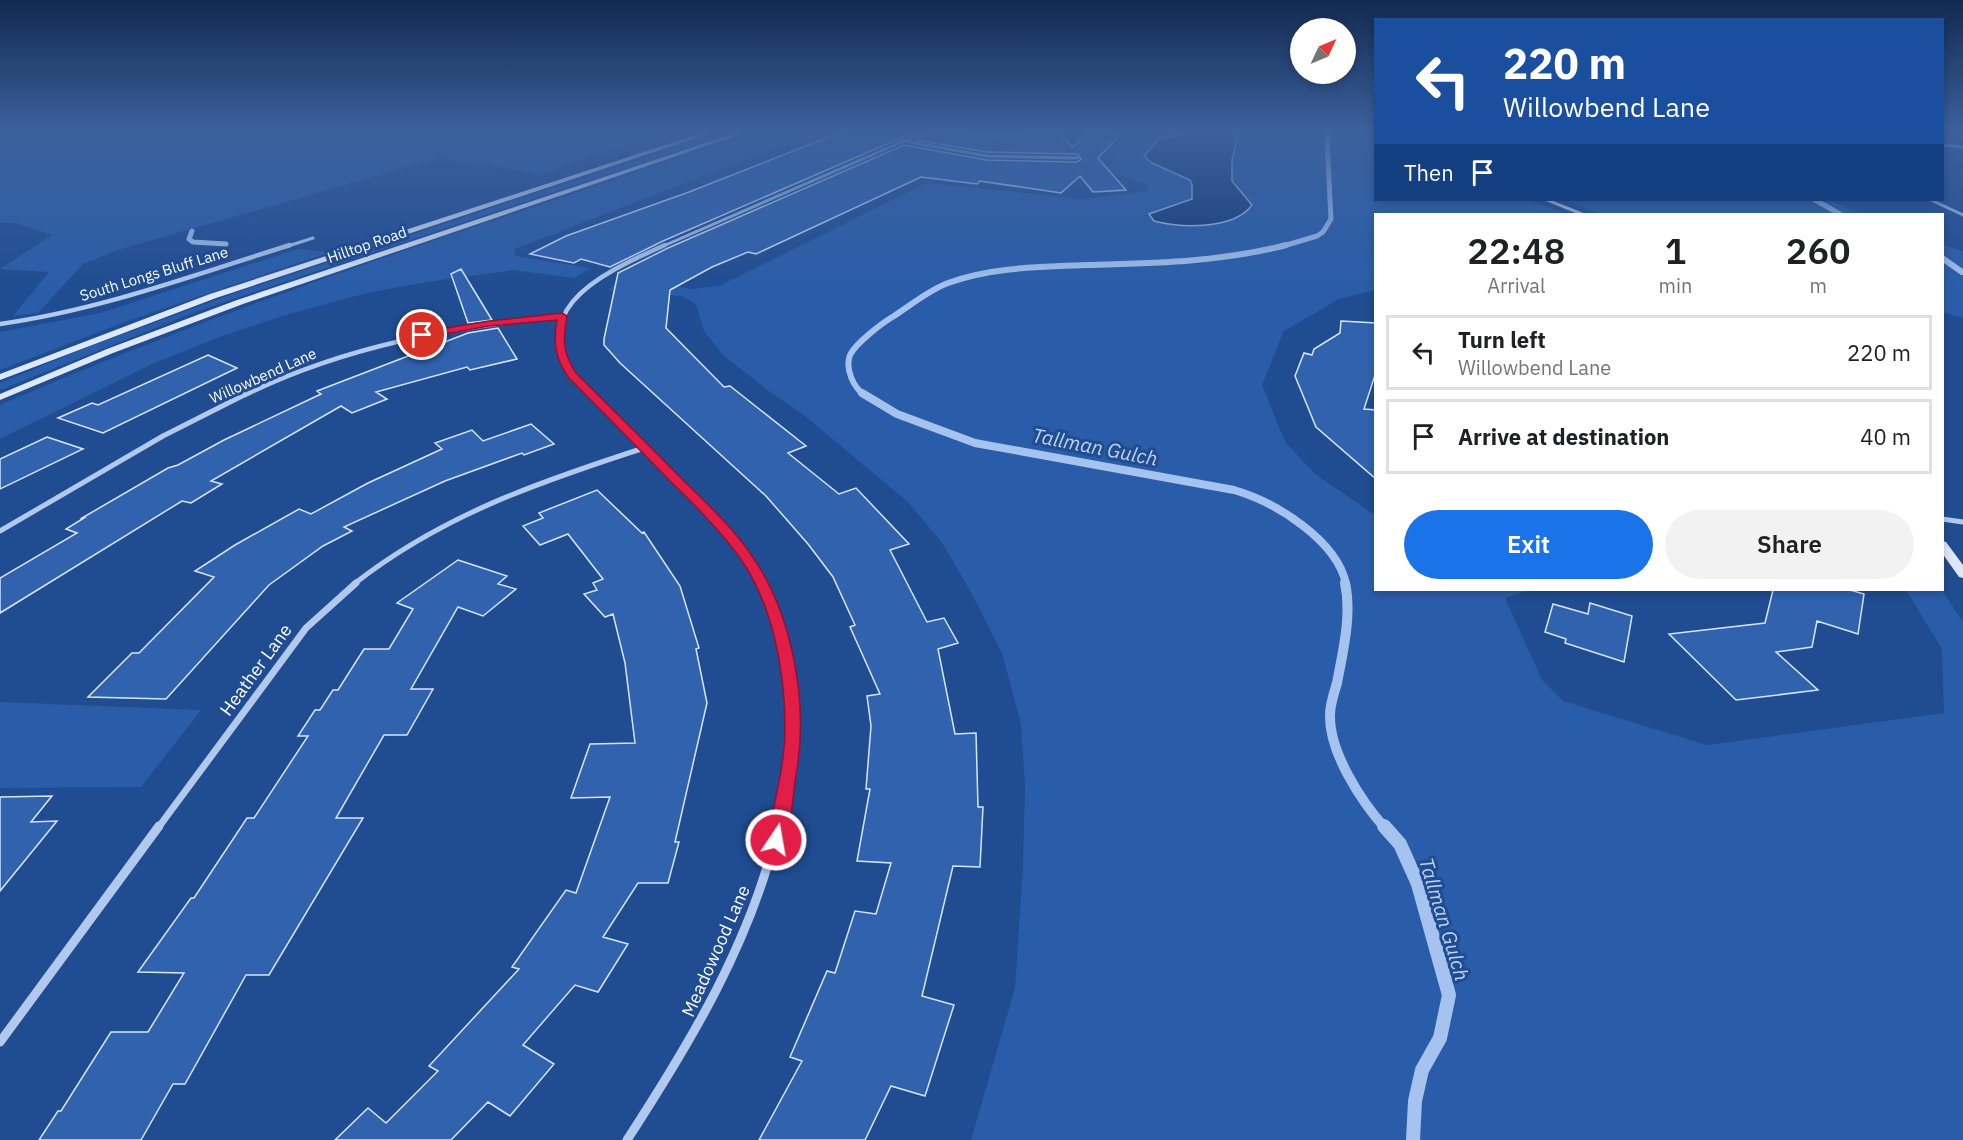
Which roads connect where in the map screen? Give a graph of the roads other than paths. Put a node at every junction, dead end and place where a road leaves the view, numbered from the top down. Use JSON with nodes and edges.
{"nodes":[{"id":1,"x":551,"y":184,"type":"edge"},
{"id":2,"x":589,"y":184,"type":"edge"},
{"id":3,"x":805,"y":184,"type":"edge"},
{"id":4,"x":1549,"y":201,"type":"edge"},
{"id":5,"x":1933,"y":201,"type":"edge"},
{"id":6,"x":1580,"y":213,"type":"edge"},
{"id":7,"x":1963,"y":215,"type":"edge"},
{"id":8,"x":313,"y":238,"type":"dead end"},
{"id":9,"x":562,"y":316,"type":"junction"},
{"id":10,"x":0,"y":324,"type":"edge"},
{"id":11,"x":0,"y":377,"type":"edge"},
{"id":12,"x":0,"y":397,"type":"edge"},
{"id":13,"x":644,"y":447,"type":"junction"},
{"id":14,"x":1944,"y":519,"type":"edge"},
{"id":15,"x":1963,"y":522,"type":"edge"},
{"id":16,"x":0,"y":531,"type":"edge"},
{"id":17,"x":1944,"y":547,"type":"edge"},
{"id":18,"x":1963,"y":574,"type":"edge"},
{"id":19,"x":0,"y":1042,"type":"edge"},
{"id":20,"x":627,"y":1140,"type":"edge"}],
"edges":[{"from":1,"to":11,"type":"main road","name":"Hilltop Road"},
{"from":2,"to":12,"type":"main road","name":"Hilltop Road"},
{"from":3,"to":9,"type":"street"},
{"from":4,"to":6,"type":"main road"},
{"from":5,"to":7,"type":"street"},
{"from":8,"to":10,"type":"street","name":"South Longs Bluff Lane"},
{"from":9,"to":13,"type":"street","name":"Meadowood Lane"},
{"from":9,"to":16,"type":"street","name":"Willowbend Lane"},
{"from":13,"to":19,"type":"street","name":"Heather Lane"},
{"from":13,"to":20,"type":"street","name":"Meadowood Lane"},
{"from":14,"to":15,"type":"street"},
{"from":17,"to":18,"type":"main road"}]}
